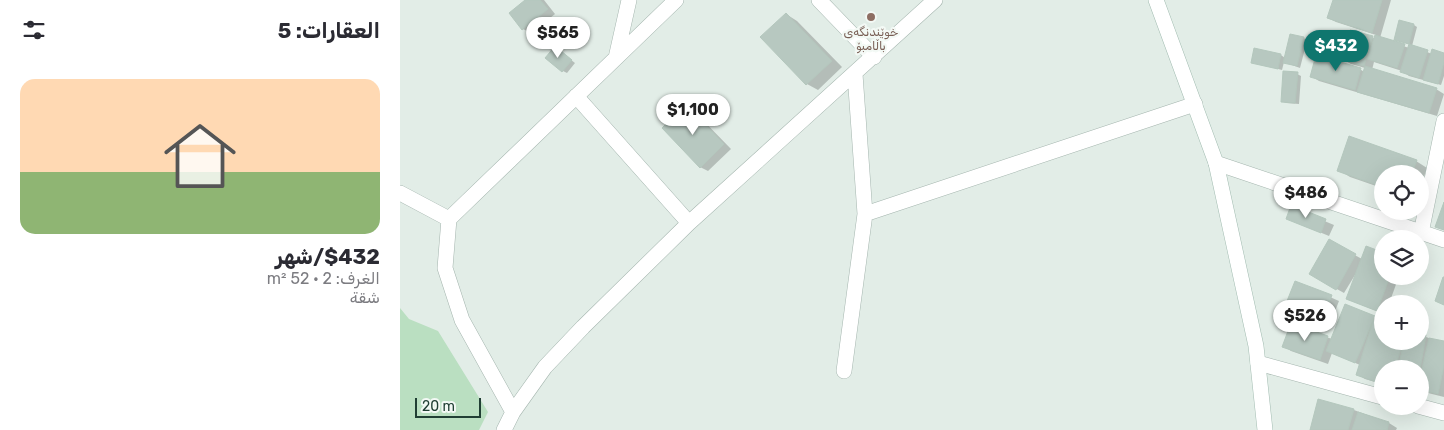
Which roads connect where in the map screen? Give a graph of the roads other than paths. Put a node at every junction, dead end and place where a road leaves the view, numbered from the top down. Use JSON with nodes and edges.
{"nodes":[{"id":1,"x":629,"y":0,"type":"edge"},
{"id":2,"x":676,"y":0,"type":"edge"},
{"id":3,"x":819,"y":0,"type":"edge"},
{"id":4,"x":935,"y":0,"type":"edge"},
{"id":5,"x":1156,"y":0,"type":"edge"},
{"id":6,"x":874,"y":56,"type":"junction"},
{"id":7,"x":616,"y":58,"type":"junction"},
{"id":8,"x":855,"y":74,"type":"junction"},
{"id":9,"x":576,"y":96,"type":"junction"},
{"id":10,"x":1195,"y":104,"type":"junction"},
{"id":11,"x":1444,"y":121,"type":"edge"},
{"id":12,"x":1216,"y":163,"type":"junction"},
{"id":13,"x":400,"y":193,"type":"edge"},
{"id":14,"x":865,"y":214,"type":"junction"},
{"id":15,"x":449,"y":219,"type":"junction"},
{"id":16,"x":689,"y":223,"type":"junction"},
{"id":17,"x":1412,"y":230,"type":"edge"},
{"id":18,"x":1422,"y":230,"type":"edge"},
{"id":19,"x":1429,"y":235,"type":"edge"},
{"id":20,"x":1444,"y":240,"type":"edge"},
{"id":21,"x":1258,"y":363,"type":"junction"},
{"id":22,"x":844,"y":371,"type":"dead end"},
{"id":23,"x":1374,"y":395,"type":"edge"},
{"id":24,"x":1429,"y":409,"type":"edge"},
{"id":25,"x":513,"y":412,"type":"junction"},
{"id":26,"x":1444,"y":413,"type":"edge"},
{"id":27,"x":504,"y":430,"type":"edge"},
{"id":28,"x":1265,"y":430,"type":"edge"}],
"edges":[{"from":1,"to":7,"type":"street"},
{"from":2,"to":7,"type":"street"},
{"from":3,"to":6,"type":"street"},
{"from":4,"to":6,"type":"street"},
{"from":5,"to":10,"type":"street"},
{"from":6,"to":8,"type":"street"},
{"from":7,"to":9,"type":"street"},
{"from":8,"to":14,"type":"street"},
{"from":8,"to":16,"type":"street"},
{"from":9,"to":15,"type":"street"},
{"from":9,"to":16,"type":"street"},
{"from":10,"to":12,"type":"street"},
{"from":10,"to":14,"type":"street"},
{"from":11,"to":18,"type":"street"},
{"from":12,"to":17,"type":"street"},
{"from":12,"to":21,"type":"street"},
{"from":13,"to":15,"type":"street"},
{"from":14,"to":22,"type":"street"},
{"from":15,"to":25,"type":"street"},
{"from":16,"to":25,"type":"street"},
{"from":19,"to":20,"type":"street"},
{"from":21,"to":23,"type":"street"},
{"from":21,"to":28,"type":"street"},
{"from":24,"to":26,"type":"street"},
{"from":25,"to":27,"type":"street"}]}
